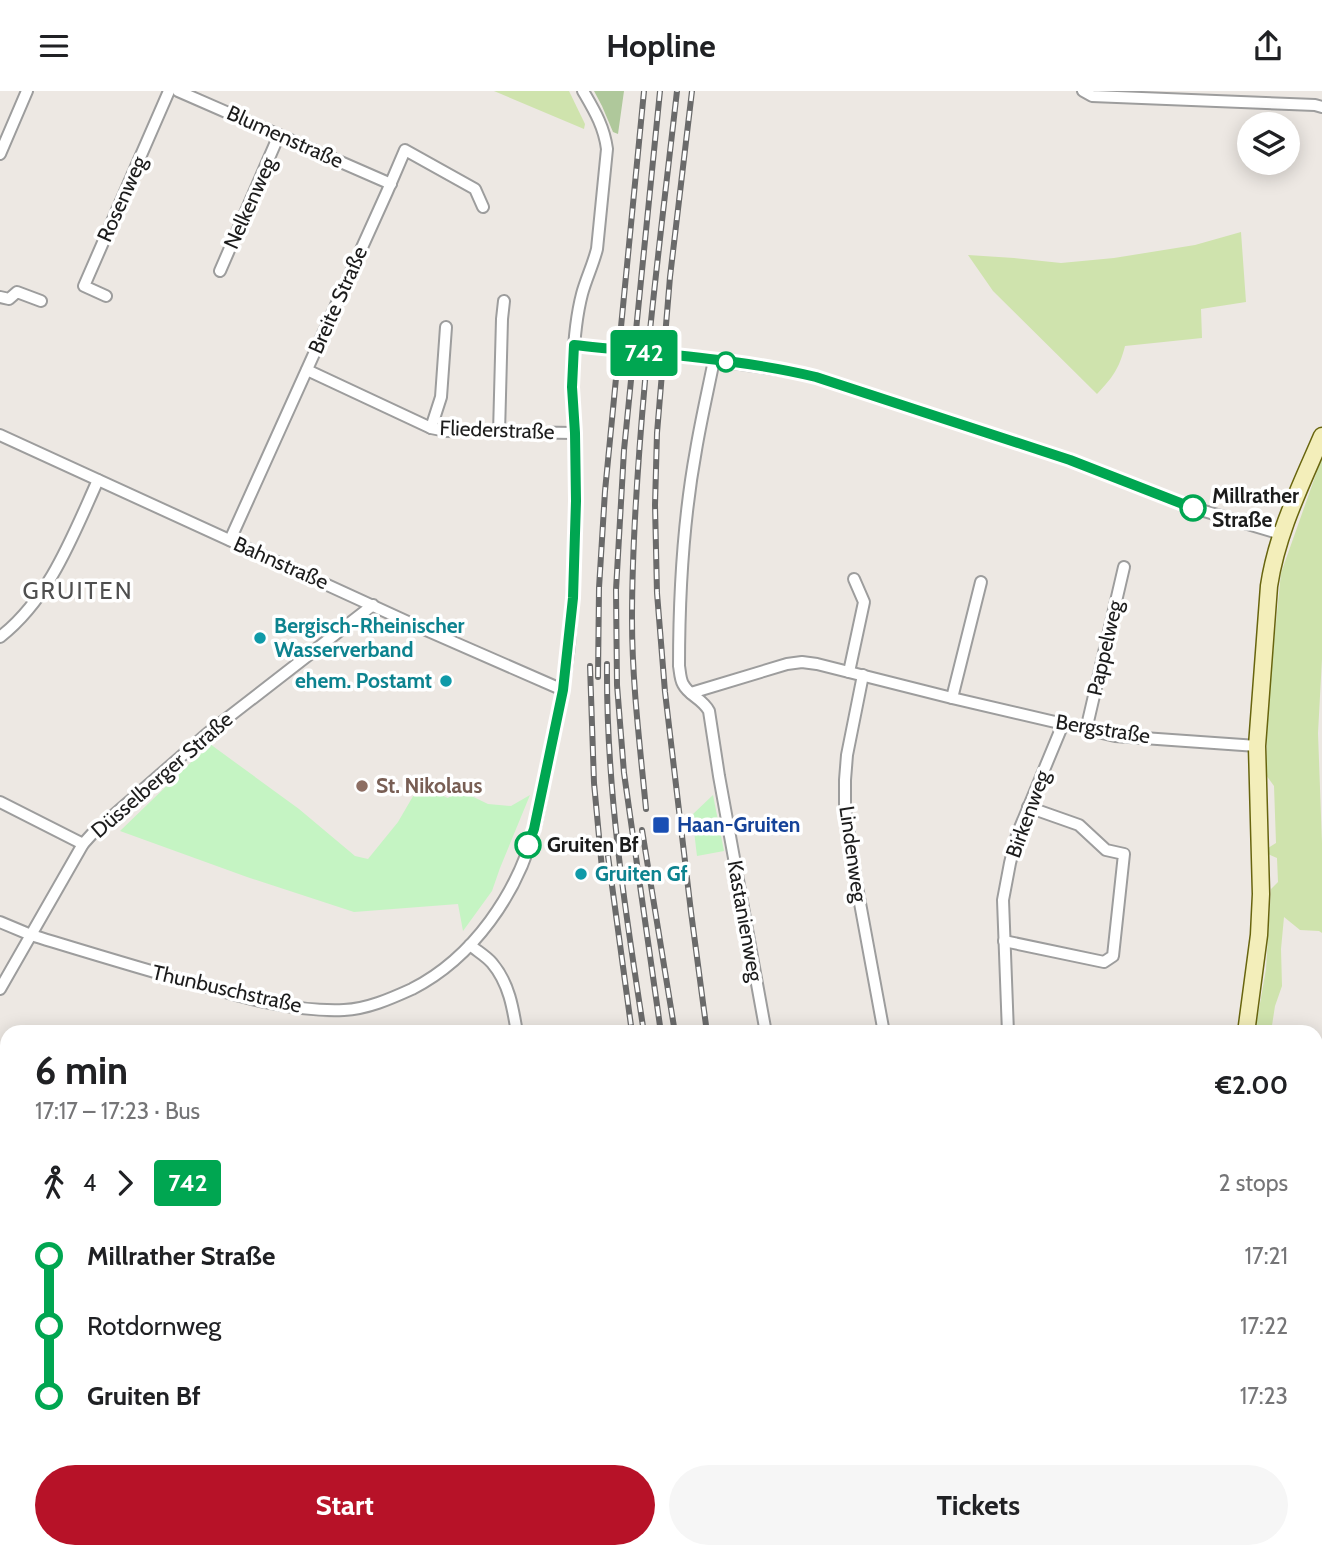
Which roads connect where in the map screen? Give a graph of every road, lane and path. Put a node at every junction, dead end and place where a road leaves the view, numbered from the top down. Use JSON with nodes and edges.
{"nodes":[{"id":1,"x":27,"y":91,"type":"edge"},
{"id":2,"x":169,"y":91,"type":"edge"},
{"id":3,"x":178,"y":91,"type":"edge"},
{"id":4,"x":583,"y":91,"type":"edge"},
{"id":5,"x":1083,"y":91,"type":"edge"},
{"id":6,"x":1322,"y":107,"type":"edge"},
{"id":7,"x":4,"y":134,"type":"edge"},
{"id":8,"x":279,"y":135,"type":"junction"},
{"id":9,"x":0,"y":153,"type":"edge"},
{"id":10,"x":391,"y":184,"type":"junction"},
{"id":11,"x":483,"y":207,"type":"dead end"},
{"id":12,"x":220,"y":271,"type":"dead end"},
{"id":13,"x":106,"y":296,"type":"dead end"},
{"id":14,"x":0,"y":297,"type":"edge"},
{"id":15,"x":41,"y":301,"type":"dead end"},
{"id":16,"x":504,"y":301,"type":"dead end"},
{"id":17,"x":446,"y":327,"type":"dead end"},
{"id":18,"x":574,"y":345,"type":"junction"},
{"id":19,"x":715,"y":360,"type":"junction"},
{"id":20,"x":307,"y":370,"type":"junction"},
{"id":21,"x":431,"y":428,"type":"junction"},
{"id":22,"x":499,"y":433,"type":"junction"},
{"id":23,"x":575,"y":433,"type":"junction"},
{"id":24,"x":0,"y":435,"type":"edge"},
{"id":25,"x":1322,"y":436,"type":"edge"},
{"id":26,"x":98,"y":480,"type":"junction"},
{"id":27,"x":1280,"y":534,"type":"junction"},
{"id":28,"x":230,"y":540,"type":"junction"},
{"id":29,"x":1124,"y":567,"type":"dead end"},
{"id":30,"x":854,"y":579,"type":"dead end"},
{"id":31,"x":981,"y":582,"type":"dead end"},
{"id":32,"x":373,"y":605,"type":"junction"},
{"id":33,"x":0,"y":637,"type":"edge"},
{"id":34,"x":849,"y":672,"type":"junction"},
{"id":35,"x":863,"y":675,"type":"junction"},
{"id":36,"x":563,"y":690,"type":"junction"},
{"id":37,"x":691,"y":693,"type":"junction"},
{"id":38,"x":952,"y":698,"type":"junction"},
{"id":39,"x":1063,"y":724,"type":"junction"},
{"id":40,"x":1086,"y":730,"type":"junction"},
{"id":41,"x":1257,"y":746,"type":"junction"},
{"id":42,"x":0,"y":802,"type":"edge"},
{"id":43,"x":1028,"y":807,"type":"junction"},
{"id":44,"x":83,"y":844,"type":"junction"},
{"id":45,"x":0,"y":922,"type":"edge"},
{"id":46,"x":31,"y":936,"type":"junction"},
{"id":47,"x":1004,"y":941,"type":"junction"},
{"id":48,"x":470,"y":945,"type":"junction"},
{"id":49,"x":0,"y":989,"type":"edge"},
{"id":50,"x":516,"y":1025,"type":"edge"},
{"id":51,"x":765,"y":1025,"type":"edge"},
{"id":52,"x":883,"y":1025,"type":"edge"},
{"id":53,"x":1008,"y":1025,"type":"edge"},
{"id":54,"x":1247,"y":1025,"type":"edge"}],
"edges":[{"from":1,"to":7,"type":"street"},
{"from":2,"to":13,"type":"street","name":"Rosenweg"},
{"from":3,"to":8,"type":"street","name":"Blumenstraße"},
{"from":4,"to":18,"type":"street","name":"Thunbuschstraße"},
{"from":5,"to":6,"type":"street"},
{"from":7,"to":9,"type":"street"},
{"from":8,"to":10,"type":"street","name":"Blumenstraße"},
{"from":8,"to":12,"type":"street","name":"Nelkenweg"},
{"from":10,"to":11,"type":"street","name":"Breite Straße"},
{"from":10,"to":20,"type":"street","name":"Breite Straße"},
{"from":14,"to":15,"type":"street"},
{"from":16,"to":22,"type":"street"},
{"from":17,"to":21,"type":"street"},
{"from":18,"to":19,"type":"street","bridge":true},
{"from":18,"to":23,"type":"street","name":"Thunbuschstraße"},
{"from":19,"to":27,"type":"street"},
{"from":19,"to":37,"type":"street","name":"Kastanienweg"},
{"from":20,"to":21,"type":"street","name":"Fliederstraße"},
{"from":20,"to":28,"type":"street","name":"Breite Straße"},
{"from":21,"to":22,"type":"street","name":"Fliederstraße"},
{"from":22,"to":23,"type":"street","name":"Fliederstraße"},
{"from":23,"to":36,"type":"street","name":"Thunbuschstraße"},
{"from":24,"to":26,"type":"street","name":"Bahnstraße"},
{"from":25,"to":27,"type":"main road"},
{"from":26,"to":28,"type":"street","name":"Bahnstraße"},
{"from":26,"to":33,"type":"street"},
{"from":27,"to":41,"type":"main road"},
{"from":28,"to":32,"type":"street","name":"Bahnstraße"},
{"from":29,"to":40,"type":"street","name":"Pappelweg"},
{"from":30,"to":34,"type":"street"},
{"from":31,"to":38,"type":"street"},
{"from":32,"to":36,"type":"street","name":"Bahnstraße"},
{"from":32,"to":44,"type":"street","name":"Düsselberger Straße"},
{"from":34,"to":35,"type":"street","name":"Bergstraße"},
{"from":34,"to":37,"type":"street","name":"Bergstraße"},
{"from":35,"to":38,"type":"street","name":"Bergstraße"},
{"from":35,"to":52,"type":"street","name":"Lindenweg"},
{"from":36,"to":48,"type":"street","name":"Thunbuschstraße"},
{"from":37,"to":51,"type":"street","name":"Kastanienweg"},
{"from":38,"to":39,"type":"street","name":"Bergstraße"},
{"from":39,"to":40,"type":"street","name":"Bergstraße"},
{"from":39,"to":43,"type":"street","name":"Birkenweg"},
{"from":40,"to":41,"type":"street","name":"Bergstraße"},
{"from":41,"to":54,"type":"main road"},
{"from":42,"to":44,"type":"street"},
{"from":43,"to":47,"type":"street","name":"Birkenweg"},
{"from":43,"to":47,"type":"street"},
{"from":44,"to":46,"type":"street","name":"Düsselberger Straße"},
{"from":45,"to":46,"type":"street","name":"Thunbuschstraße"},
{"from":46,"to":48,"type":"street","name":"Thunbuschstraße"},
{"from":46,"to":49,"type":"street","name":"Düsselberger Straße"},
{"from":47,"to":53,"type":"street","name":"Birkenweg"},
{"from":48,"to":50,"type":"street"}]}
